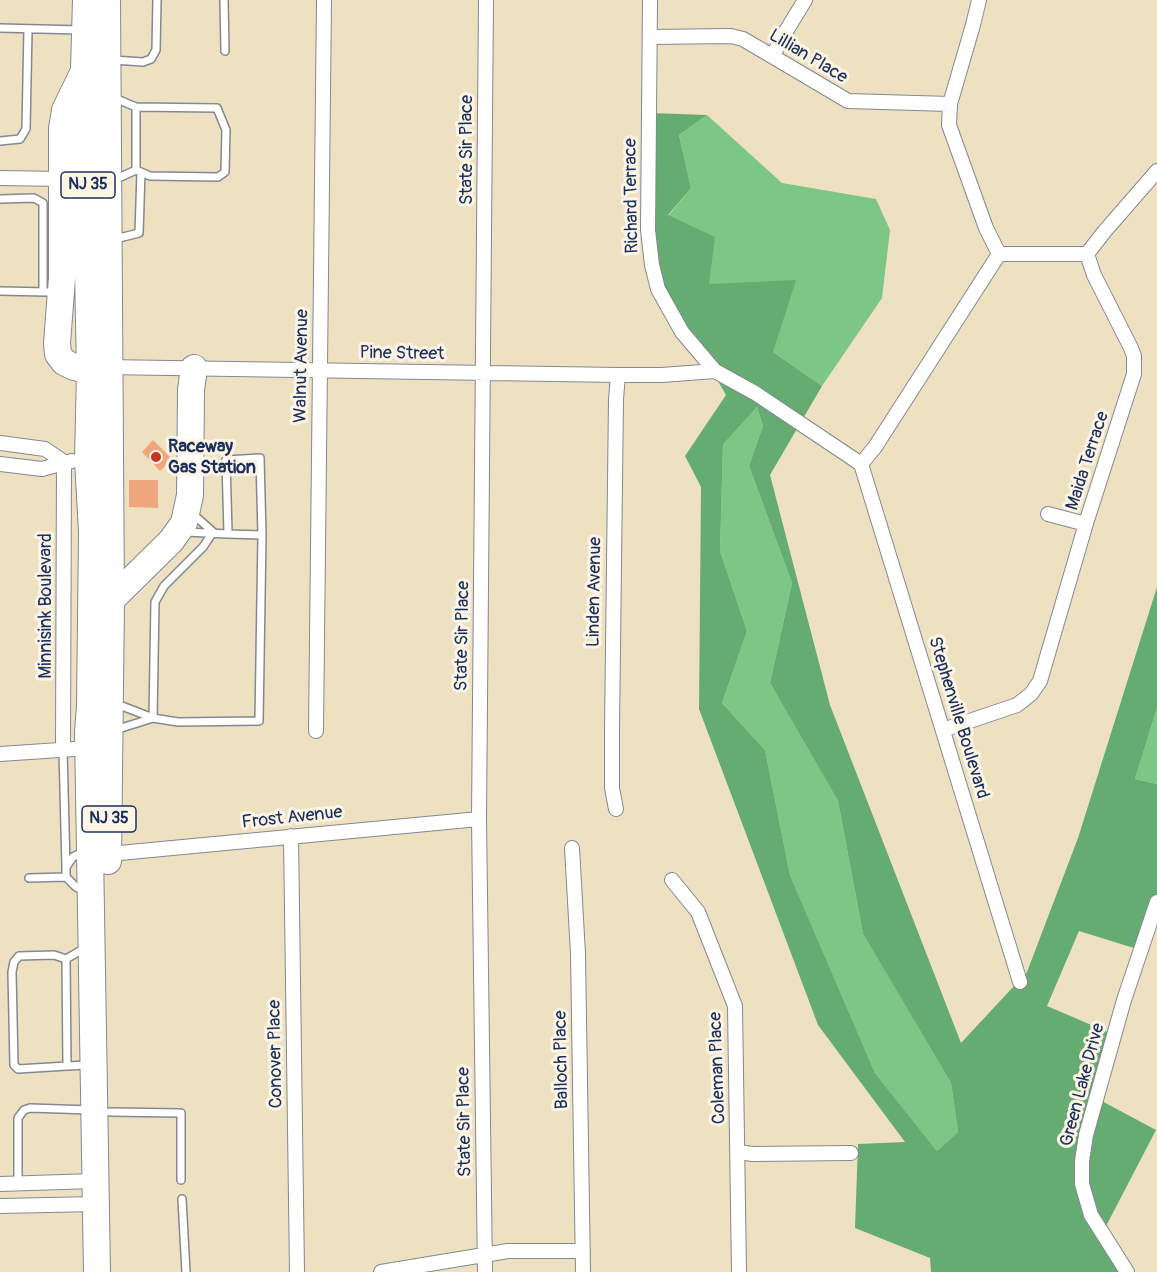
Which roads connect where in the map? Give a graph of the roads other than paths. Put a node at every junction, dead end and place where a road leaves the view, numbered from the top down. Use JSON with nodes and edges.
{"nodes":[{"id":1,"x":86,"y":0,"type":"edge"},
{"id":2,"x":107,"y":0,"type":"edge"},
{"id":3,"x":157,"y":0,"type":"edge"},
{"id":4,"x":224,"y":0,"type":"edge"},
{"id":5,"x":324,"y":0,"type":"edge"},
{"id":6,"x":486,"y":0,"type":"edge"},
{"id":7,"x":650,"y":0,"type":"edge"},
{"id":8,"x":804,"y":0,"type":"edge"},
{"id":9,"x":979,"y":0,"type":"edge"},
{"id":10,"x":0,"y":28,"type":"edge"},
{"id":11,"x":28,"y":29,"type":"junction"},
{"id":12,"x":86,"y":30,"type":"junction"},
{"id":13,"x":650,"y":37,"type":"junction"},
{"id":14,"x":225,"y":51,"type":"dead end"},
{"id":15,"x":773,"y":56,"type":"junction"},
{"id":16,"x":96,"y":65,"type":"junction"},
{"id":17,"x":107,"y":96,"type":"junction"},
{"id":18,"x":950,"y":104,"type":"junction"},
{"id":19,"x":136,"y":106,"type":"junction"},
{"id":20,"x":0,"y":141,"type":"edge"},
{"id":21,"x":139,"y":171,"type":"junction"},
{"id":22,"x":1157,"y":171,"type":"edge"},
{"id":23,"x":0,"y":178,"type":"edge"},
{"id":24,"x":62,"y":179,"type":"junction"},
{"id":25,"x":109,"y":183,"type":"junction"},
{"id":26,"x":0,"y":199,"type":"edge"},
{"id":27,"x":110,"y":240,"type":"junction"},
{"id":28,"x":999,"y":254,"type":"junction"},
{"id":29,"x":1088,"y":254,"type":"junction"},
{"id":30,"x":0,"y":291,"type":"edge"},
{"id":31,"x":52,"y":292,"type":"junction"},
{"id":32,"x":100,"y":368,"type":"junction"},
{"id":33,"x":194,"y":369,"type":"junction"},
{"id":34,"x":320,"y":371,"type":"junction"},
{"id":35,"x":715,"y":371,"type":"junction"},
{"id":36,"x":483,"y":373,"type":"junction"},
{"id":37,"x":618,"y":375,"type":"junction"},
{"id":38,"x":0,"y":443,"type":"edge"},
{"id":39,"x":76,"y":461,"type":"junction"},
{"id":40,"x":0,"y":464,"type":"edge"},
{"id":41,"x":861,"y":464,"type":"junction"},
{"id":42,"x":1048,"y":514,"type":"dead end"},
{"id":43,"x":183,"y":520,"type":"junction"},
{"id":44,"x":1086,"y":524,"type":"junction"},
{"id":45,"x":213,"y":532,"type":"junction"},
{"id":46,"x":228,"y":534,"type":"junction"},
{"id":47,"x":261,"y":535,"type":"junction"},
{"id":48,"x":111,"y":600,"type":"junction"},
{"id":49,"x":109,"y":701,"type":"junction"},
{"id":50,"x":153,"y":718,"type":"junction"},
{"id":51,"x":942,"y":730,"type":"junction"},
{"id":52,"x":316,"y":731,"type":"dead end"},
{"id":53,"x":109,"y":732,"type":"junction"},
{"id":54,"x":89,"y":748,"type":"junction"},
{"id":55,"x":63,"y":750,"type":"junction"},
{"id":56,"x":0,"y":754,"type":"edge"},
{"id":57,"x":616,"y":809,"type":"dead end"},
{"id":58,"x":479,"y":819,"type":"junction"},
{"id":59,"x":291,"y":836,"type":"junction"},
{"id":60,"x":572,"y":848,"type":"dead end"},
{"id":61,"x":100,"y":851,"type":"junction"},
{"id":62,"x":66,"y":867,"type":"junction"},
{"id":63,"x":66,"y":877,"type":"junction"},
{"id":64,"x":29,"y":878,"type":"dead end"},
{"id":65,"x":672,"y":880,"type":"dead end"},
{"id":66,"x":92,"y":896,"type":"junction"},
{"id":67,"x":1157,"y":902,"type":"edge"},
{"id":68,"x":93,"y":944,"type":"junction"},
{"id":69,"x":66,"y":959,"type":"junction"},
{"id":70,"x":1020,"y":982,"type":"dead end"},
{"id":71,"x":94,"y":1064,"type":"junction"},
{"id":72,"x":67,"y":1066,"type":"junction"},
{"id":73,"x":103,"y":1111,"type":"junction"},
{"id":74,"x":738,"y":1152,"type":"junction"},
{"id":75,"x":851,"y":1153,"type":"dead end"},
{"id":76,"x":181,"y":1180,"type":"dead end"},
{"id":77,"x":18,"y":1184,"type":"junction"},
{"id":78,"x":0,"y":1185,"type":"edge"},
{"id":79,"x":96,"y":1192,"type":"junction"},
{"id":80,"x":182,"y":1199,"type":"dead end"},
{"id":81,"x":0,"y":1206,"type":"edge"},
{"id":82,"x":583,"y":1251,"type":"junction"},
{"id":83,"x":485,"y":1254,"type":"junction"},
{"id":84,"x":97,"y":1272,"type":"edge"},
{"id":85,"x":114,"y":1272,"type":"edge"},
{"id":86,"x":186,"y":1272,"type":"edge"},
{"id":87,"x":297,"y":1272,"type":"edge"},
{"id":88,"x":381,"y":1272,"type":"edge"},
{"id":89,"x":485,"y":1272,"type":"edge"},
{"id":90,"x":584,"y":1272,"type":"edge"},
{"id":91,"x":739,"y":1272,"type":"edge"},
{"id":92,"x":1127,"y":1272,"type":"edge"}],
"edges":[{"from":1,"to":12,"type":"highway","number":"NJ 35"},
{"from":2,"to":16,"type":"highway","number":"NJ 35"},
{"from":3,"to":16,"type":"lane"},
{"from":4,"to":14,"type":"lane"},
{"from":5,"to":34,"type":"street","name":"Walnut Avenue"},
{"from":6,"to":36,"type":"street","name":"State Sir Place"},
{"from":7,"to":13,"type":"street","name":"Richard Terrace"},
{"from":8,"to":15,"type":"street"},
{"from":9,"to":18,"type":"street"},
{"from":10,"to":11,"type":"lane"},
{"from":11,"to":12,"type":"lane"},
{"from":11,"to":20,"type":"lane"},
{"from":12,"to":16,"type":"highway","number":"NJ 35"},
{"from":13,"to":15,"type":"street","name":"Lillian Place"},
{"from":13,"to":35,"type":"street","name":"Richard Terrace"},
{"from":15,"to":18,"type":"street","name":"Lillian Place"},
{"from":16,"to":17,"type":"highway","number":"NJ 35"},
{"from":16,"to":24,"type":"highway"},
{"from":16,"to":32,"type":"highway","number":"NJ 35"},
{"from":17,"to":19,"type":"lane"},
{"from":17,"to":25,"type":"highway","number":"NJ 35"},
{"from":18,"to":28,"type":"street"},
{"from":19,"to":21,"type":"lane"},
{"from":19,"to":21,"type":"lane"},
{"from":21,"to":25,"type":"lane"},
{"from":21,"to":27,"type":"lane"},
{"from":22,"to":29,"type":"street"},
{"from":23,"to":24,"type":"street"},
{"from":24,"to":31,"type":"highway"},
{"from":25,"to":27,"type":"highway","number":"NJ 35"},
{"from":26,"to":31,"type":"lane"},
{"from":27,"to":32,"type":"highway","number":"NJ 35"},
{"from":28,"to":29,"type":"street"},
{"from":28,"to":41,"type":"street"},
{"from":29,"to":44,"type":"street","name":"Maida Terrace"},
{"from":30,"to":31,"type":"lane"},
{"from":31,"to":32,"type":"highway"},
{"from":32,"to":33,"type":"street","name":"Pine Street"},
{"from":32,"to":39,"type":"highway","number":"NJ 35"},
{"from":32,"to":48,"type":"highway","number":"NJ 35"},
{"from":33,"to":34,"type":"street","name":"Pine Street"},
{"from":33,"to":43,"type":"highway"},
{"from":34,"to":36,"type":"street","name":"Pine Street"},
{"from":34,"to":52,"type":"street","name":"Walnut Avenue"},
{"from":35,"to":37,"type":"street","name":"Pine Street"},
{"from":35,"to":41,"type":"street"},
{"from":36,"to":37,"type":"street","name":"Pine Street"},
{"from":36,"to":58,"type":"street","name":"State Sir Place"},
{"from":37,"to":57,"type":"street","name":"Linden Avenue"},
{"from":38,"to":39,"type":"street"},
{"from":39,"to":40,"type":"street"},
{"from":39,"to":54,"type":"highway","number":"NJ 35"},
{"from":39,"to":55,"type":"street","name":"Minnisink Boulevard"},
{"from":41,"to":51,"type":"street","name":"Stephenville Boulevard"},
{"from":42,"to":44,"type":"street"},
{"from":43,"to":45,"type":"lane"},
{"from":43,"to":45,"type":"lane"},
{"from":43,"to":48,"type":"highway"},
{"from":44,"to":51,"type":"street","name":"Maida Terrace"},
{"from":45,"to":46,"type":"lane"},
{"from":45,"to":50,"type":"lane"},
{"from":46,"to":47,"type":"lane"},
{"from":46,"to":47,"type":"lane"},
{"from":47,"to":50,"type":"lane"},
{"from":48,"to":49,"type":"highway","number":"NJ 35"},
{"from":49,"to":50,"type":"lane"},
{"from":49,"to":53,"type":"highway","number":"NJ 35"},
{"from":50,"to":53,"type":"lane"},
{"from":51,"to":70,"type":"street","name":"Stephenville Boulevard"},
{"from":53,"to":61,"type":"highway","number":"NJ 35"},
{"from":54,"to":55,"type":"street"},
{"from":54,"to":61,"type":"highway","number":"NJ 35"},
{"from":55,"to":56,"type":"street"},
{"from":55,"to":62,"type":"lane"},
{"from":58,"to":59,"type":"street","name":"Frost Avenue"},
{"from":58,"to":83,"type":"street","name":"State Sir Place"},
{"from":59,"to":61,"type":"street","name":"Frost Avenue"},
{"from":59,"to":87,"type":"street","name":"Conover Place"},
{"from":60,"to":82,"type":"street","name":"Balloch Place"},
{"from":61,"to":62,"type":"lane"},
{"from":61,"to":66,"type":"highway","number":"NJ 35"},
{"from":61,"to":73,"type":"highway","number":"NJ 35"},
{"from":62,"to":63,"type":"lane"},
{"from":63,"to":64,"type":"lane"},
{"from":63,"to":66,"type":"lane"},
{"from":65,"to":74,"type":"street","name":"Coleman Place"},
{"from":66,"to":68,"type":"highway","number":"NJ 35"},
{"from":67,"to":92,"type":"street","name":"Green Lake Drive"},
{"from":68,"to":69,"type":"lane"},
{"from":68,"to":71,"type":"highway","number":"NJ 35"},
{"from":69,"to":72,"type":"lane"},
{"from":69,"to":72,"type":"lane"},
{"from":71,"to":72,"type":"lane"},
{"from":71,"to":73,"type":"highway","number":"NJ 35"},
{"from":73,"to":76,"type":"lane"},
{"from":73,"to":77,"type":"lane"},
{"from":73,"to":79,"type":"highway","number":"NJ 35"},
{"from":73,"to":85,"type":"highway","number":"NJ 35"},
{"from":74,"to":75,"type":"street"},
{"from":74,"to":91,"type":"street","name":"Coleman Place"},
{"from":77,"to":78,"type":"street"},
{"from":77,"to":79,"type":"street"},
{"from":79,"to":81,"type":"street"},
{"from":79,"to":84,"type":"highway","number":"NJ 35"},
{"from":80,"to":86,"type":"lane"},
{"from":82,"to":83,"type":"street"},
{"from":82,"to":90,"type":"street","name":"Balloch Place"},
{"from":83,"to":88,"type":"street"},
{"from":83,"to":89,"type":"street","name":"State Sir Place"}]}
